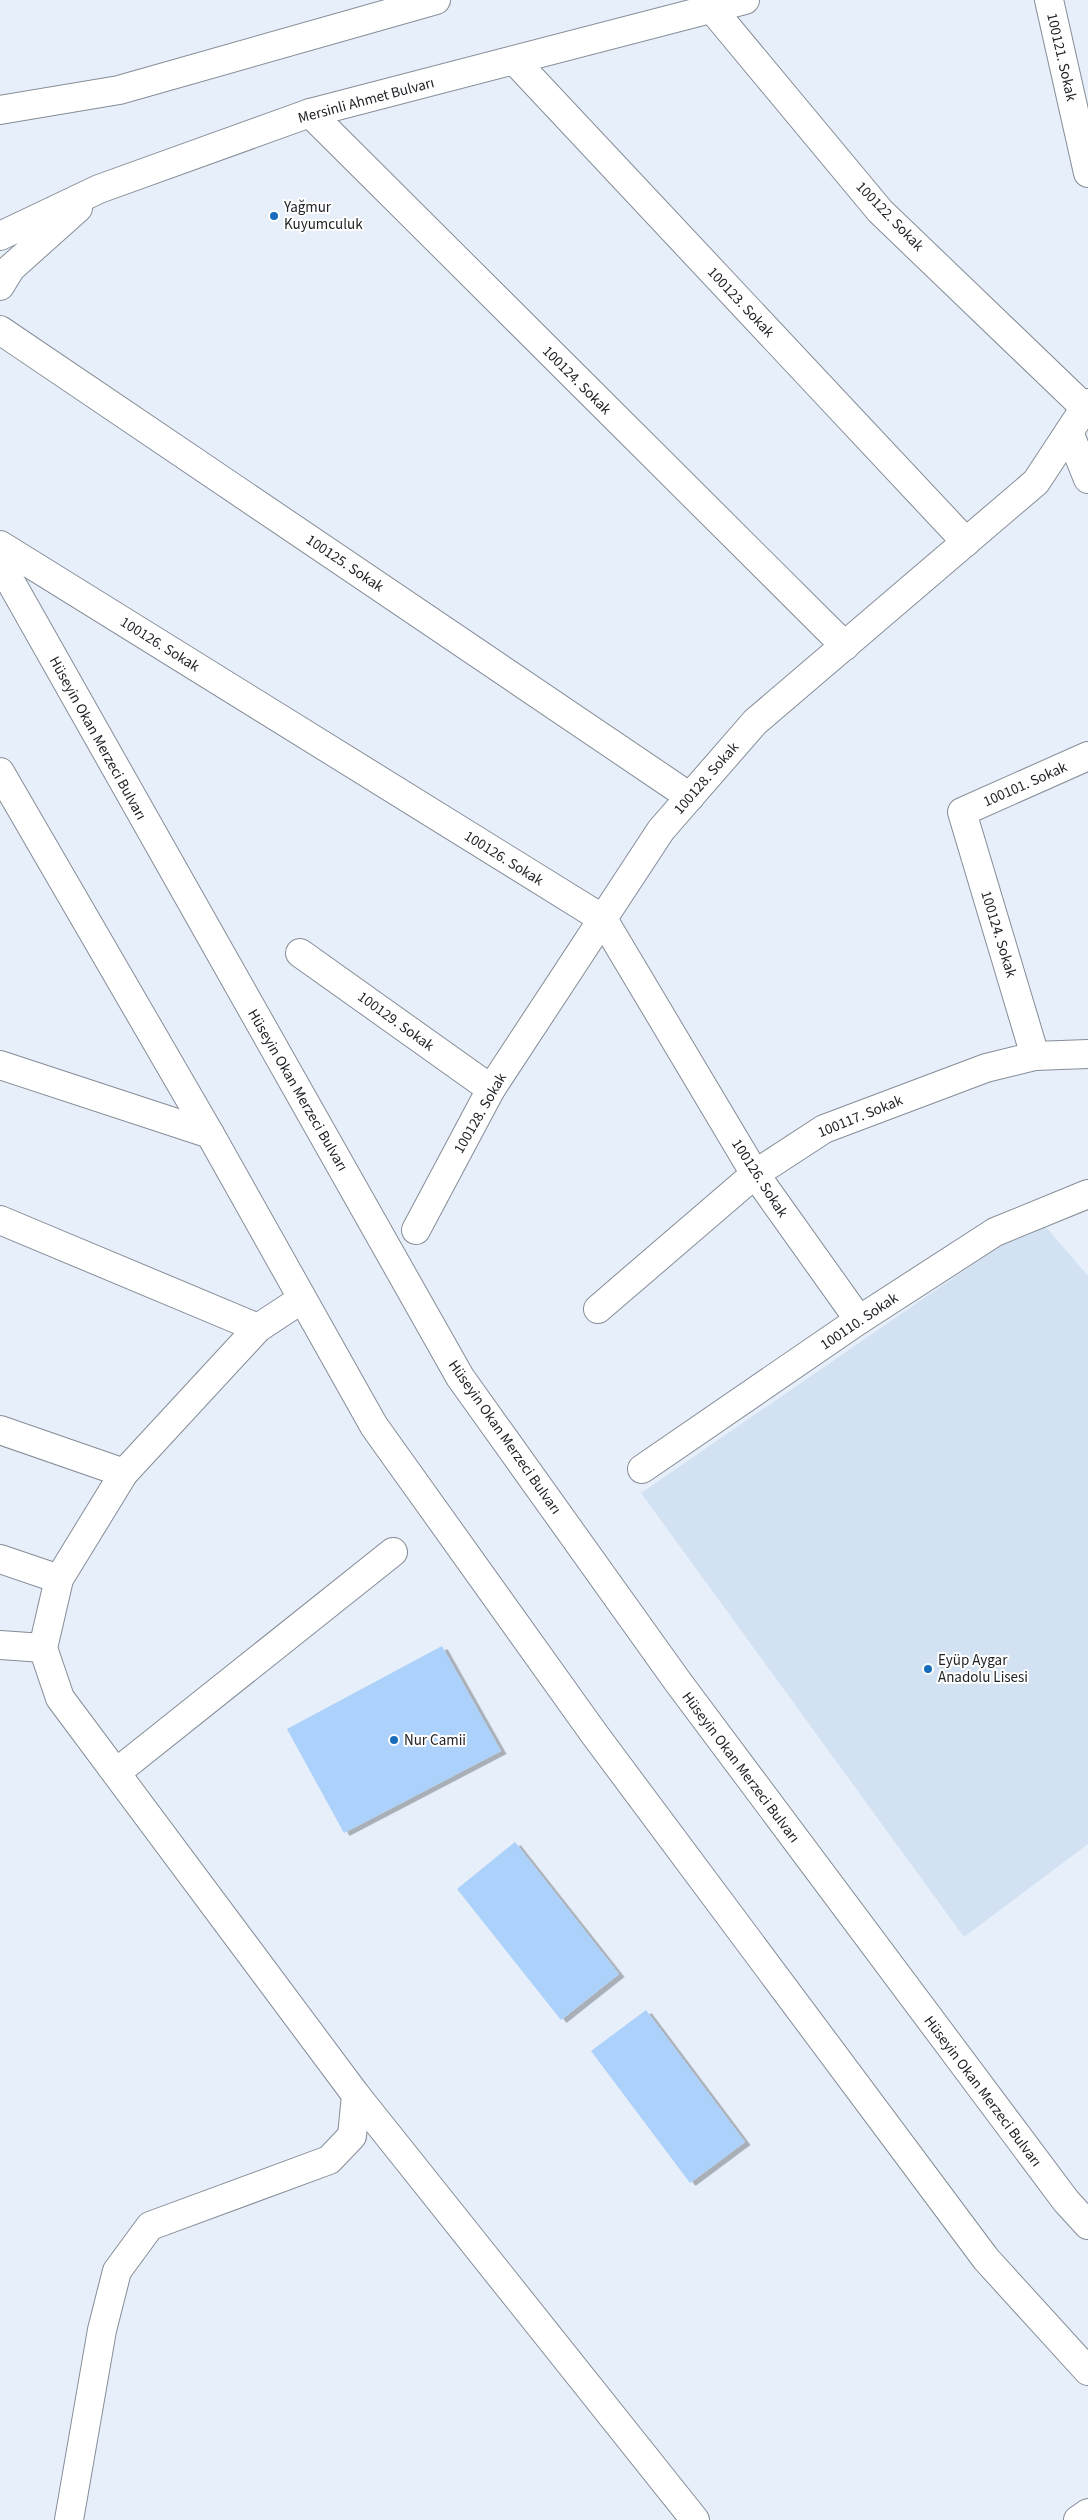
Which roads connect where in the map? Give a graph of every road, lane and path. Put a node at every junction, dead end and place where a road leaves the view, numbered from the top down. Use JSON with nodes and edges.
{"nodes":[{"id":1,"x":436,"y":0,"type":"edge"},
{"id":2,"x":745,"y":0,"type":"edge"},
{"id":3,"x":1050,"y":0,"type":"edge"},
{"id":4,"x":378,"y":7,"type":"edge"},
{"id":5,"x":712,"y":9,"type":"junction"},
{"id":6,"x":515,"y":61,"type":"junction"},
{"id":7,"x":0,"y":110,"type":"edge"},
{"id":8,"x":310,"y":113,"type":"junction"},
{"id":9,"x":1088,"y":173,"type":"edge"},
{"id":10,"x":99,"y":189,"type":"junction"},
{"id":11,"x":0,"y":236,"type":"edge"},
{"id":12,"x":0,"y":286,"type":"edge"},
{"id":13,"x":0,"y":330,"type":"edge"},
{"id":14,"x":1086,"y":405,"type":"edge"},
{"id":15,"x":1069,"y":432,"type":"junction"},
{"id":16,"x":1088,"y":479,"type":"edge"},
{"id":17,"x":966,"y":542,"type":"junction"},
{"id":18,"x":0,"y":545,"type":"edge"},
{"id":19,"x":0,"y":563,"type":"edge"},
{"id":20,"x":845,"y":646,"type":"junction"},
{"id":21,"x":1088,"y":756,"type":"edge"},
{"id":22,"x":0,"y":772,"type":"edge"},
{"id":23,"x":690,"y":797,"type":"junction"},
{"id":24,"x":962,"y":812,"type":"joint"},
{"id":25,"x":603,"y":919,"type":"junction"},
{"id":26,"x":300,"y":953,"type":"dead end"},
{"id":27,"x":1088,"y":1054,"type":"edge"},
{"id":28,"x":1035,"y":1056,"type":"junction"},
{"id":29,"x":0,"y":1065,"type":"edge"},
{"id":30,"x":491,"y":1089,"type":"junction"},
{"id":31,"x":210,"y":1134,"type":"junction"},
{"id":32,"x":755,"y":1174,"type":"junction"},
{"id":33,"x":1088,"y":1194,"type":"edge"},
{"id":34,"x":0,"y":1220,"type":"edge"},
{"id":35,"x":416,"y":1230,"type":"dead end"},
{"id":36,"x":302,"y":1299,"type":"junction"},
{"id":37,"x":598,"y":1310,"type":"dead end"},
{"id":38,"x":859,"y":1320,"type":"junction"},
{"id":39,"x":258,"y":1328,"type":"junction"},
{"id":40,"x":0,"y":1430,"type":"edge"},
{"id":41,"x":642,"y":1469,"type":"dead end"},
{"id":42,"x":124,"y":1473,"type":"junction"},
{"id":43,"x":393,"y":1552,"type":"dead end"},
{"id":44,"x":0,"y":1559,"type":"edge"},
{"id":45,"x":59,"y":1579,"type":"junction"},
{"id":46,"x":0,"y":1646,"type":"edge"},
{"id":47,"x":43,"y":1648,"type":"junction"},
{"id":48,"x":117,"y":1772,"type":"junction"},
{"id":49,"x":356,"y":2095,"type":"junction"},
{"id":50,"x":1088,"y":2225,"type":"edge"},
{"id":51,"x":1088,"y":2372,"type":"edge"},
{"id":52,"x":1088,"y":2513,"type":"edge"},
{"id":53,"x":69,"y":2520,"type":"edge"},
{"id":54,"x":695,"y":2520,"type":"edge"},
{"id":55,"x":1078,"y":2520,"type":"edge"}],
"edges":[{"from":1,"to":4,"type":"street"},
{"from":2,"to":5,"type":"street","name":"Mersinli Ahmet Bulvarı"},
{"from":3,"to":9,"type":"street","name":"100121. Sokak"},
{"from":4,"to":7,"type":"street"},
{"from":5,"to":6,"type":"street","name":"Mersinli Ahmet Bulvarı"},
{"from":5,"to":14,"type":"street","name":"100122. Sokak"},
{"from":6,"to":8,"type":"street","name":"Mersinli Ahmet Bulvarı"},
{"from":6,"to":17,"type":"street","name":"100123. Sokak"},
{"from":8,"to":10,"type":"street","name":"Mersinli Ahmet Bulvarı"},
{"from":8,"to":20,"type":"street","name":"100124. Sokak"},
{"from":10,"to":11,"type":"street","name":"Mersinli Ahmet Bulvarı"},
{"from":10,"to":12,"type":"street"},
{"from":13,"to":23,"type":"street","name":"100125. Sokak"},
{"from":14,"to":15,"type":"street","name":"100128. Sokak"},
{"from":15,"to":16,"type":"street"},
{"from":15,"to":17,"type":"street","name":"100128. Sokak"},
{"from":17,"to":20,"type":"street","name":"100128. Sokak"},
{"from":18,"to":25,"type":"street","name":"100126. Sokak"},
{"from":19,"to":50,"type":"street","name":"Hüseyin Okan Merzeci Bulvarı"},
{"from":20,"to":23,"type":"street","name":"100128. Sokak"},
{"from":21,"to":24,"type":"street","name":"100101. Sokak"},
{"from":22,"to":31,"type":"street"},
{"from":23,"to":25,"type":"street","name":"100128. Sokak"},
{"from":24,"to":28,"type":"street","name":"100124. Sokak"},
{"from":25,"to":30,"type":"street","name":"100128. Sokak"},
{"from":25,"to":32,"type":"street","name":"100126. Sokak"},
{"from":26,"to":30,"type":"street","name":"100129. Sokak"},
{"from":27,"to":28,"type":"street","name":"100117. Sokak"},
{"from":28,"to":32,"type":"street","name":"100117. Sokak"},
{"from":29,"to":31,"type":"street"},
{"from":30,"to":35,"type":"street","name":"100128. Sokak"},
{"from":31,"to":36,"type":"street"},
{"from":32,"to":37,"type":"street","name":"100117. Sokak"},
{"from":32,"to":38,"type":"street","name":"100126. Sokak"},
{"from":33,"to":38,"type":"street","name":"100110. Sokak"},
{"from":34,"to":39,"type":"street"},
{"from":36,"to":39,"type":"street"},
{"from":36,"to":51,"type":"street"},
{"from":38,"to":41,"type":"street","name":"100110. Sokak"},
{"from":39,"to":42,"type":"street"},
{"from":40,"to":42,"type":"street"},
{"from":42,"to":45,"type":"street"},
{"from":43,"to":48,"type":"street"},
{"from":44,"to":45,"type":"street"},
{"from":45,"to":47,"type":"street"},
{"from":46,"to":47,"type":"street"},
{"from":47,"to":48,"type":"street"},
{"from":48,"to":49,"type":"street"},
{"from":49,"to":53,"type":"street"},
{"from":49,"to":54,"type":"street"},
{"from":52,"to":55,"type":"street"}]}
